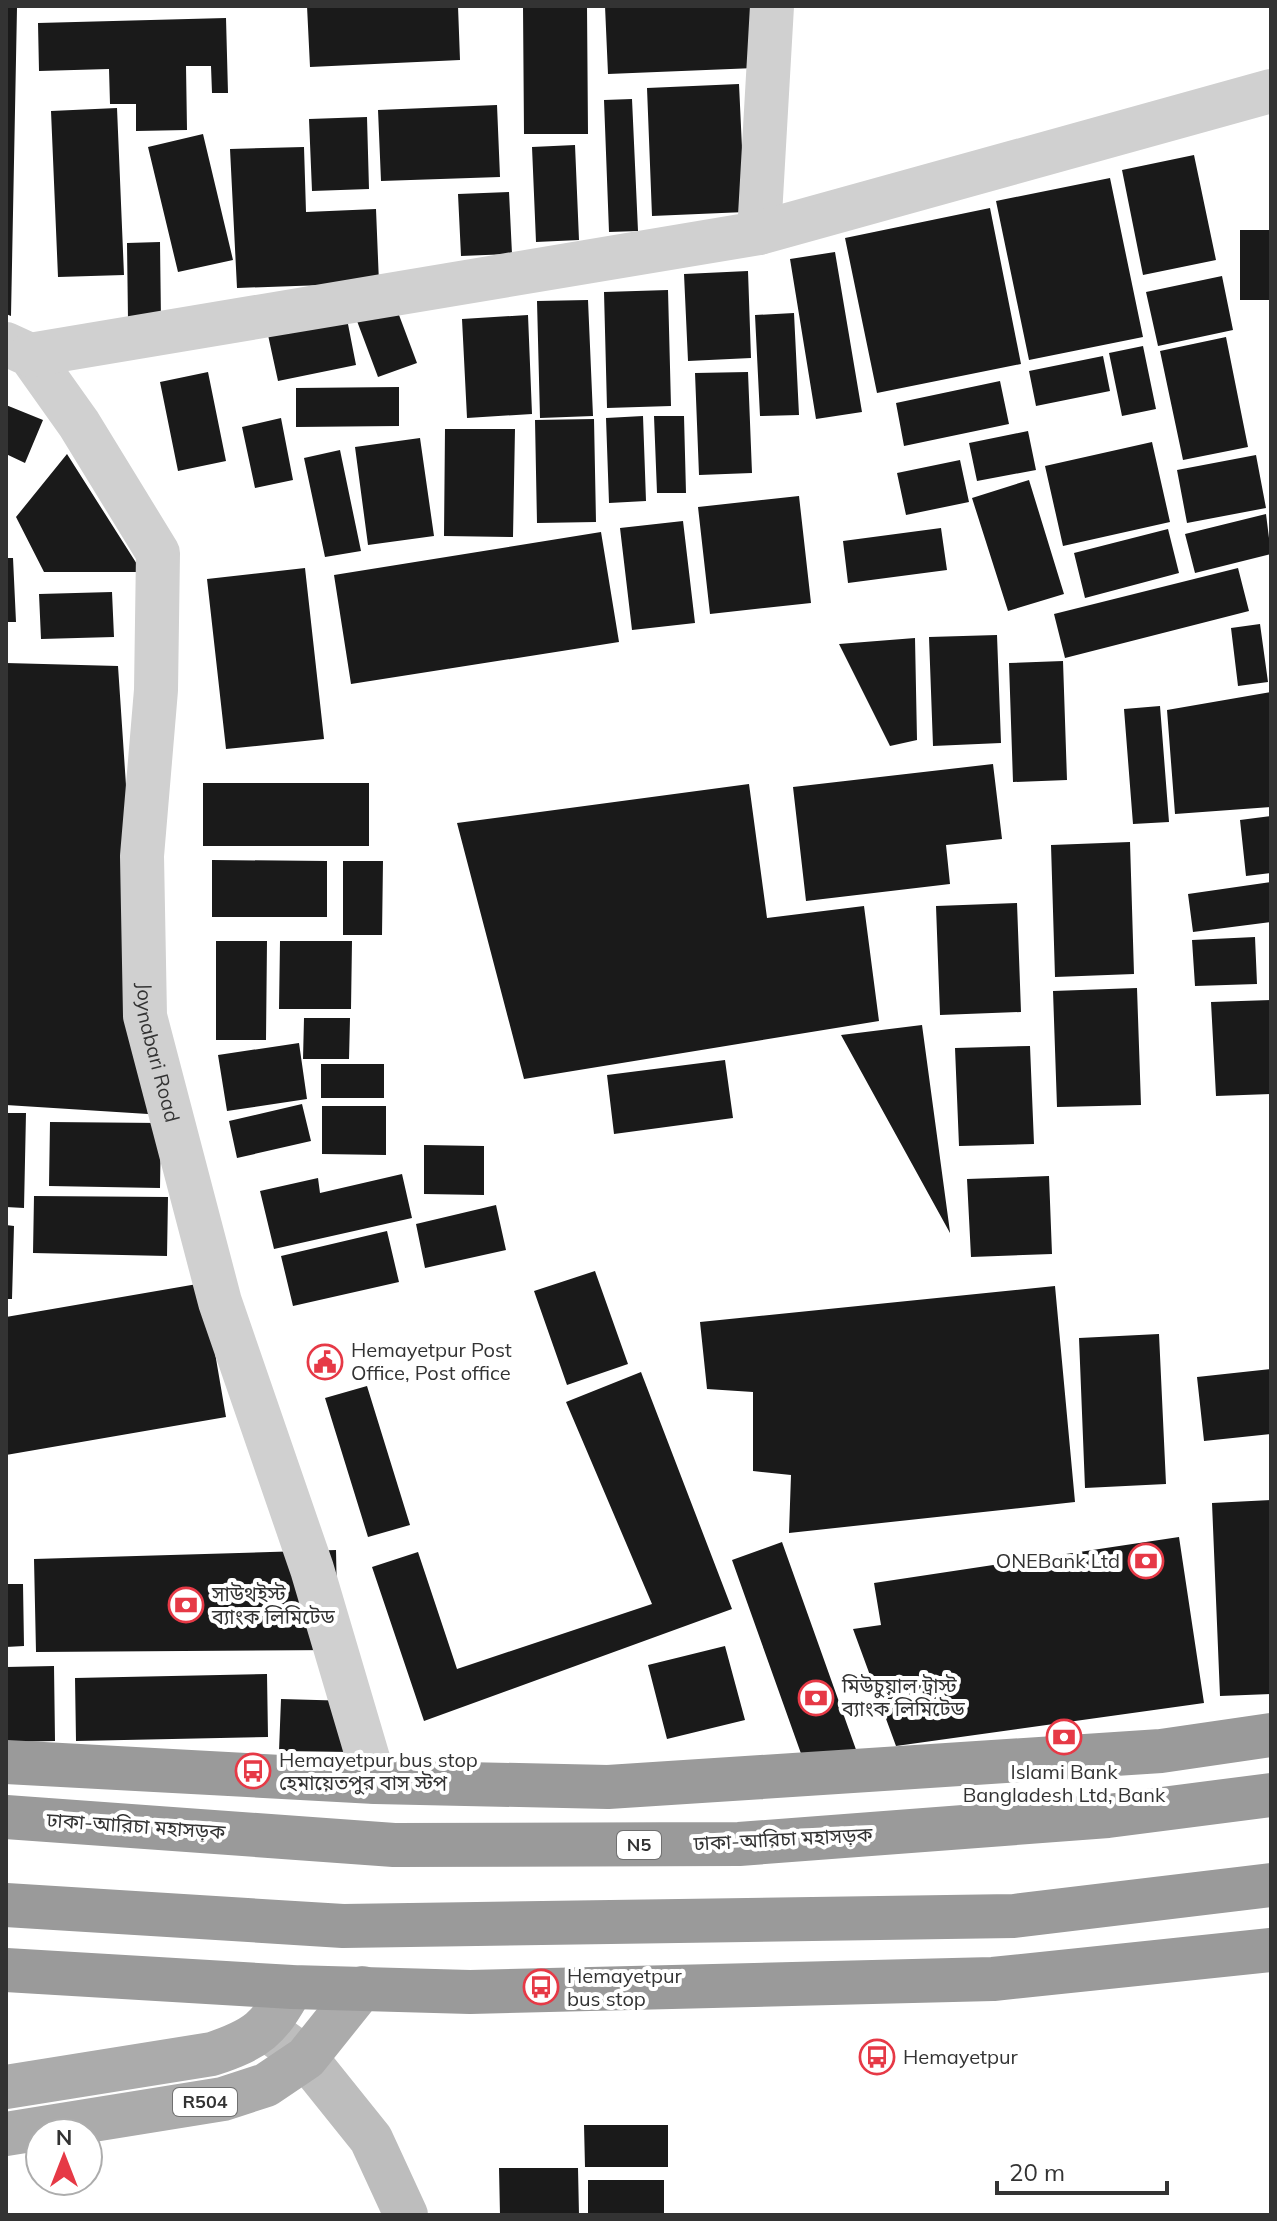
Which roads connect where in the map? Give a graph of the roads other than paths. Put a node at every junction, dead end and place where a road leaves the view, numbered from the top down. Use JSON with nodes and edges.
{"nodes":[{"id":1,"x":772,"y":6,"type":"edge"},
{"id":2,"x":1271,"y":91,"type":"edge"},
{"id":3,"x":759,"y":233,"type":"junction"},
{"id":4,"x":18,"y":349,"type":"edge"},
{"id":5,"x":1271,"y":1735,"type":"edge"},
{"id":6,"x":6,"y":1762,"type":"edge"},
{"id":7,"x":375,"y":1782,"type":"junction"},
{"id":8,"x":1271,"y":1795,"type":"edge"},
{"id":9,"x":6,"y":1817,"type":"edge"},
{"id":10,"x":1271,"y":1885,"type":"edge"},
{"id":11,"x":6,"y":1905,"type":"edge"},
{"id":12,"x":1271,"y":1950,"type":"edge"},
{"id":13,"x":6,"y":1970,"type":"edge"},
{"id":14,"x":292,"y":1987,"type":"junction"},
{"id":15,"x":362,"y":1988,"type":"junction"},
{"id":16,"x":266,"y":2029,"type":"junction"},
{"id":17,"x":306,"y":2058,"type":"junction"},
{"id":18,"x":6,"y":2087,"type":"edge"},
{"id":19,"x":6,"y":2134,"type":"edge"},
{"id":20,"x":406,"y":2215,"type":"edge"}],
"edges":[{"from":1,"to":3,"type":"street"},
{"from":2,"to":3,"type":"street"},
{"from":3,"to":4,"type":"street"},
{"from":4,"to":7,"type":"street","name":"Joynabari Road"},
{"from":5,"to":7,"type":"highway"},
{"from":6,"to":7,"type":"highway"},
{"from":8,"to":9,"type":"highway","name":"ঢাকা-আরিচা মহাসড়ক","number":"N5"},
{"from":10,"to":11,"type":"highway"},
{"from":12,"to":15,"type":"highway"},
{"from":13,"to":14,"type":"highway"},
{"from":14,"to":15,"type":"highway"},
{"from":14,"to":16,"type":"main road","number":"R504"},
{"from":15,"to":17,"type":"main road","number":"R504"},
{"from":16,"to":17,"type":"street"},
{"from":16,"to":18,"type":"main road","number":"R504"},
{"from":17,"to":19,"type":"main road","number":"R504"},
{"from":17,"to":20,"type":"street"}]}
